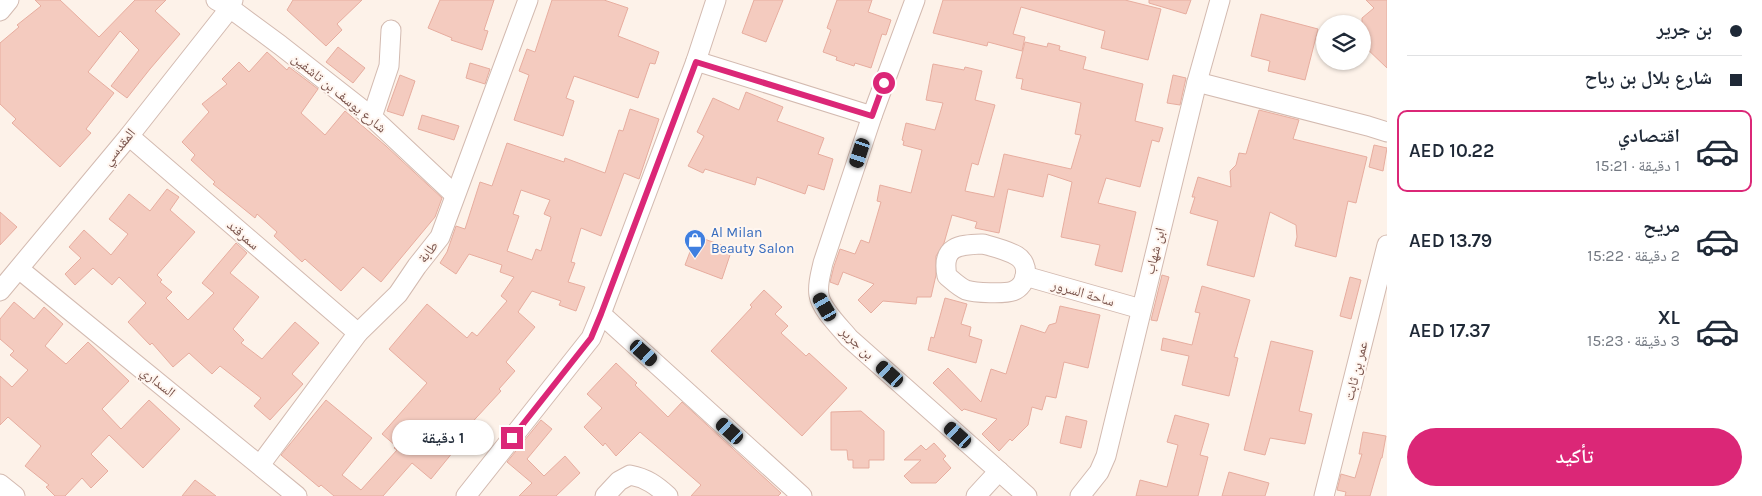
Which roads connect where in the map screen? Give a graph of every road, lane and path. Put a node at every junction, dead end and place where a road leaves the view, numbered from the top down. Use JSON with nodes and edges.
{"nodes":[{"id":1,"x":9,"y":0,"type":"edge"},
{"id":2,"x":528,"y":0,"type":"edge"},
{"id":3,"x":715,"y":0,"type":"edge"},
{"id":4,"x":915,"y":0,"type":"edge"},
{"id":5,"x":1220,"y":0,"type":"edge"},
{"id":6,"x":226,"y":3,"type":"edge"},
{"id":7,"x":0,"y":11,"type":"edge"},
{"id":8,"x":391,"y":30,"type":"dead end"},
{"id":9,"x":696,"y":62,"type":"junction"},
{"id":10,"x":1198,"y":82,"type":"junction"},
{"id":11,"x":872,"y":116,"type":"junction"},
{"id":12,"x":372,"y":117,"type":"junction"},
{"id":13,"x":1387,"y":132,"type":"edge"},
{"id":14,"x":129,"y":136,"type":"junction"},
{"id":15,"x":455,"y":195,"type":"junction"},
{"id":16,"x":1387,"y":245,"type":"edge"},
{"id":17,"x":19,"y":269,"type":"junction"},
{"id":18,"x":1026,"y":276,"type":"dead end"},
{"id":19,"x":0,"y":291,"type":"edge"},
{"id":20,"x":1141,"y":309,"type":"junction"},
{"id":21,"x":601,"y":314,"type":"junction"},
{"id":22,"x":358,"y":333,"type":"junction"},
{"id":23,"x":260,"y":466,"type":"junction"},
{"id":24,"x":999,"y":471,"type":"junction"},
{"id":25,"x":0,"y":484,"type":"edge"},
{"id":26,"x":14,"y":496,"type":"edge"},
{"id":27,"x":297,"y":496,"type":"edge"},
{"id":28,"x":466,"y":496,"type":"edge"},
{"id":29,"x":605,"y":496,"type":"edge"},
{"id":30,"x":668,"y":496,"type":"edge"},
{"id":31,"x":802,"y":496,"type":"edge"},
{"id":32,"x":976,"y":496,"type":"edge"},
{"id":33,"x":1027,"y":496,"type":"edge"},
{"id":34,"x":1080,"y":496,"type":"edge"},
{"id":35,"x":1324,"y":496,"type":"edge"}],
"edges":[{"from":1,"to":7,"type":"street"},
{"from":2,"to":15,"type":"street","name":"طابة"},
{"from":3,"to":9,"type":"street"},
{"from":4,"to":11,"type":"street","name":"بن جرير"},
{"from":5,"to":10,"type":"street","name":"ابن شهاب"},
{"from":6,"to":12,"type":"street","name":"شارع يوسف بن تاشفين"},
{"from":6,"to":14,"type":"street","name":"المقدسي"},
{"from":8,"to":12,"type":"street"},
{"from":9,"to":11,"type":"street"},
{"from":9,"to":21,"type":"street"},
{"from":10,"to":13,"type":"street"},
{"from":10,"to":20,"type":"street","name":"ابن شهاب"},
{"from":11,"to":24,"type":"street","name":"بن جرير"},
{"from":12,"to":15,"type":"street","name":"شارع يوسف بن تاشفين"},
{"from":14,"to":17,"type":"street","name":"المقدسي"},
{"from":14,"to":22,"type":"street","name":"سمرقند"},
{"from":15,"to":22,"type":"street","name":"طابة"},
{"from":16,"to":35,"type":"street","name":"عمر بن ثابت"},
{"from":17,"to":19,"type":"street","name":"المقدسي"},
{"from":17,"to":23,"type":"street","name":"السداري"},
{"from":18,"to":20,"type":"street","name":"ساحة السرور"},
{"from":20,"to":34,"type":"street","name":"ابن شهاب"},
{"from":21,"to":28,"type":"street"},
{"from":21,"to":31,"type":"street"},
{"from":22,"to":23,"type":"street","name":"طابة"},
{"from":23,"to":27,"type":"street","name":"السداري"},
{"from":24,"to":32,"type":"street"},
{"from":24,"to":33,"type":"street","name":"بن جرير"},
{"from":25,"to":26,"type":"street"},
{"from":29,"to":30,"type":"street"}]}
